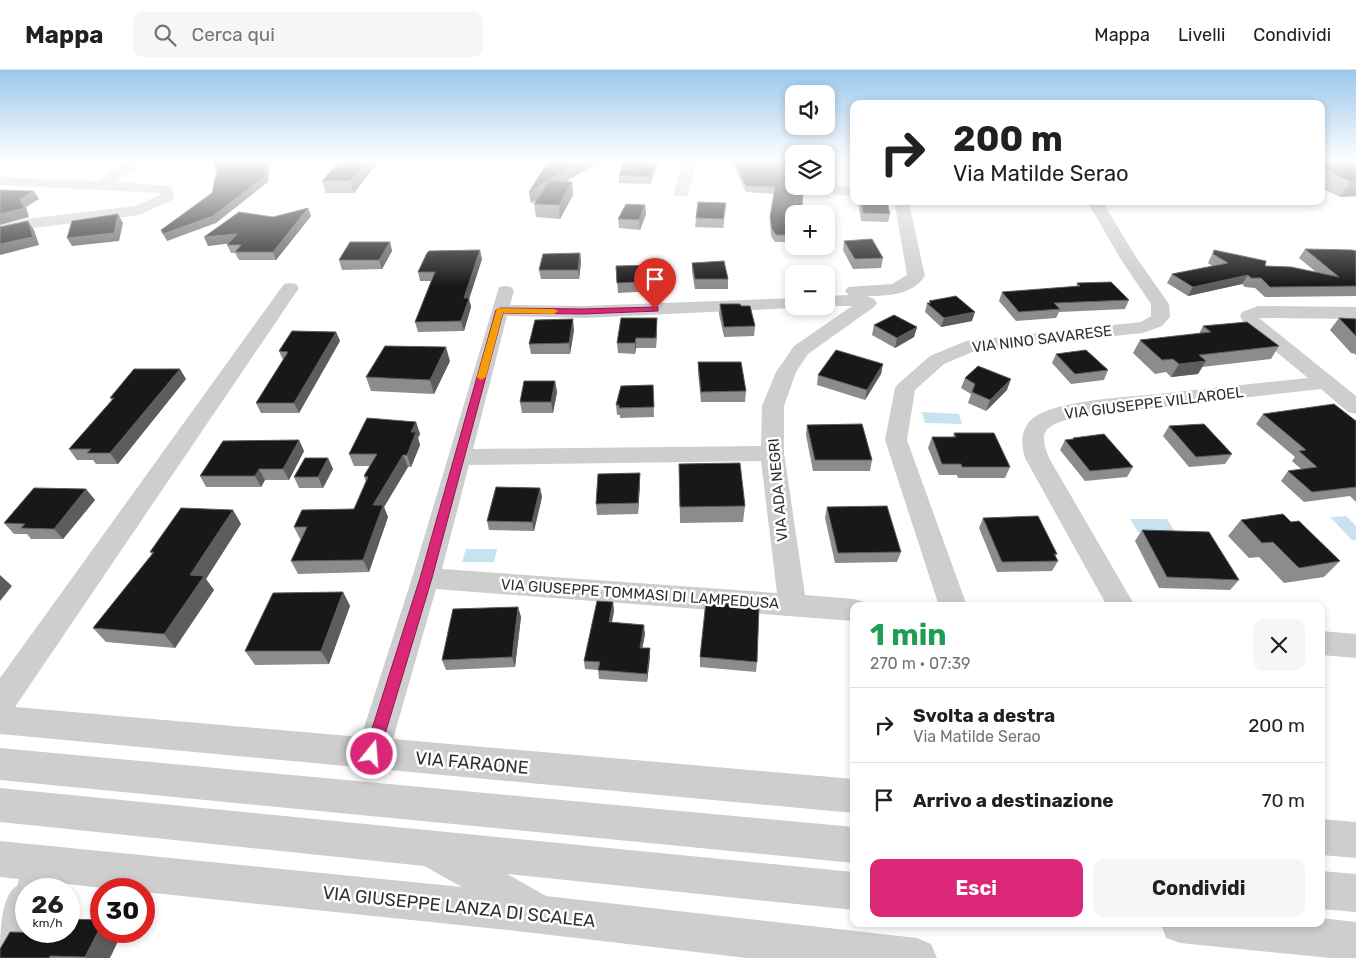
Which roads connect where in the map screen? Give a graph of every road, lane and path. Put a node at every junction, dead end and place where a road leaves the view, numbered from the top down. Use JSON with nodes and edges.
{"nodes":[{"id":1,"x":155,"y":202,"type":"edge"},
{"id":2,"x":903,"y":205,"type":"edge"},
{"id":3,"x":1096,"y":205,"type":"edge"},
{"id":4,"x":0,"y":230,"type":"edge"},
{"id":5,"x":290,"y":288,"type":"dead end"},
{"id":6,"x":858,"y":295,"type":"junction"},
{"id":7,"x":835,"y":300,"type":"edge"},
{"id":8,"x":785,"y":303,"type":"edge"},
{"id":9,"x":1356,"y":313,"type":"edge"},
{"id":10,"x":1327,"y":382,"type":"junction"},
{"id":11,"x":1356,"y":407,"type":"edge"},
{"id":12,"x":772,"y":453,"type":"junction"},
{"id":13,"x":459,"y":457,"type":"junction"},
{"id":14,"x":426,"y":578,"type":"junction"},
{"id":15,"x":952,"y":602,"type":"edge"},
{"id":16,"x":1119,"y":602,"type":"edge"},
{"id":17,"x":793,"y":606,"type":"junction"},
{"id":18,"x":850,"y":610,"type":"edge"},
{"id":19,"x":1325,"y":643,"type":"edge"},
{"id":20,"x":1356,"y":646,"type":"edge"},
{"id":21,"x":0,"y":703,"type":"edge"},
{"id":22,"x":0,"y":720,"type":"edge"},
{"id":23,"x":372,"y":754,"type":"junction"},
{"id":24,"x":0,"y":764,"type":"edge"},
{"id":25,"x":850,"y":796,"type":"edge"},
{"id":26,"x":0,"y":805,"type":"edge"},
{"id":27,"x":1325,"y":837,"type":"edge"},
{"id":28,"x":1356,"y":840,"type":"edge"},
{"id":29,"x":850,"y":845,"type":"edge"},
{"id":30,"x":412,"y":847,"type":"junction"},
{"id":31,"x":0,"y":859,"type":"edge"},
{"id":32,"x":42,"y":877,"type":"edge"},
{"id":33,"x":1325,"y":890,"type":"edge"},
{"id":34,"x":850,"y":891,"type":"edge"},
{"id":35,"x":1356,"y":893,"type":"edge"},
{"id":36,"x":554,"y":916,"type":"junction"},
{"id":37,"x":15,"y":918,"type":"edge"},
{"id":38,"x":1209,"y":927,"type":"edge"},
{"id":39,"x":0,"y":941,"type":"edge"},
{"id":40,"x":1356,"y":942,"type":"edge"},
{"id":41,"x":917,"y":958,"type":"edge"}],
"edges":[{"from":1,"to":4,"type":"street"},
{"from":2,"to":6,"type":"street"},
{"from":3,"to":15,"type":"street","name":"VIA NINO SAVARESE"},
{"from":5,"to":21,"type":"street"},
{"from":6,"to":7,"type":"street"},
{"from":6,"to":12,"type":"street","name":"VIA ADA NEGRI"},
{"from":8,"to":13,"type":"street"},
{"from":9,"to":10,"type":"street"},
{"from":10,"to":11,"type":"street"},
{"from":10,"to":16,"type":"street","name":"VIA GIUSEPPE VILLAROEL"},
{"from":12,"to":13,"type":"street"},
{"from":12,"to":17,"type":"street","name":"VIA ADA NEGRI"},
{"from":13,"to":14,"type":"street"},
{"from":14,"to":17,"type":"street","name":"VIA GIUSEPPE TOMMASI DI LAMPEDUSA"},
{"from":14,"to":23,"type":"street"},
{"from":17,"to":18,"type":"street","name":"VIA GIUSEPPE TOMMASI DI LAMPEDUSA"},
{"from":19,"to":20,"type":"street"},
{"from":22,"to":23,"type":"street","name":"VIA FARAONE"},
{"from":23,"to":25,"type":"street","name":"VIA FARAONE"},
{"from":24,"to":29,"type":"street"},
{"from":26,"to":30,"type":"street"},
{"from":27,"to":28,"type":"street"},
{"from":30,"to":34,"type":"street"},
{"from":30,"to":36,"type":"street"},
{"from":31,"to":32,"type":"street","name":"VIA GIUSEPPE LANZA DI SCALEA"},
{"from":32,"to":36,"type":"street","name":"VIA GIUSEPPE LANZA DI SCALEA"},
{"from":33,"to":35,"type":"street"},
{"from":36,"to":41,"type":"street","name":"VIA GIUSEPPE LANZA DI SCALEA"},
{"from":37,"to":39,"type":"street"},
{"from":38,"to":40,"type":"street"}]}
